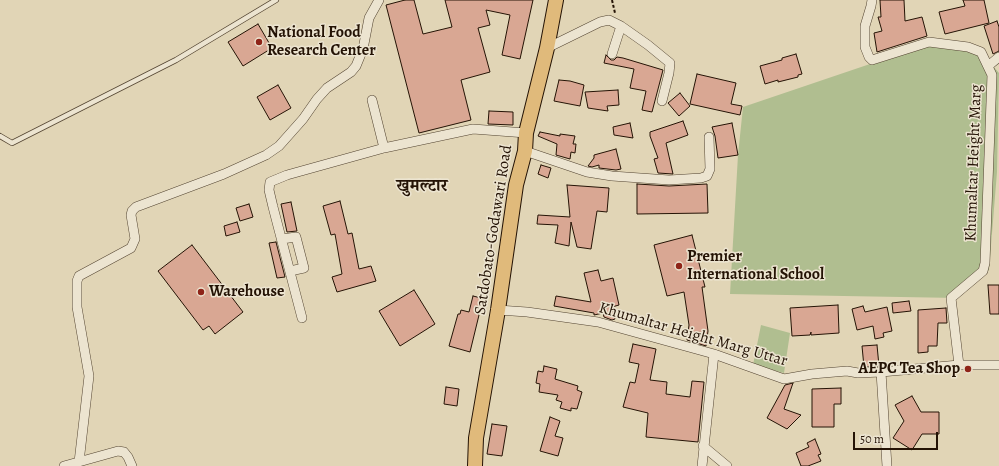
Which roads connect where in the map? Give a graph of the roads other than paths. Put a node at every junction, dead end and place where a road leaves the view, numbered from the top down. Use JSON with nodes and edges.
{"nodes":[{"id":1,"x":276,"y":0,"type":"edge"},
{"id":2,"x":379,"y":0,"type":"edge"},
{"id":3,"x":556,"y":0,"type":"edge"},
{"id":4,"x":872,"y":0,"type":"edge"},
{"id":5,"x":621,"y":26,"type":"junction"},
{"id":6,"x":547,"y":48,"type":"junction"},
{"id":7,"x":612,"y":54,"type":"dead end"},
{"id":8,"x":999,"y":57,"type":"edge"},
{"id":9,"x":988,"y":66,"type":"junction"},
{"id":10,"x":372,"y":100,"type":"dead end"},
{"id":11,"x":662,"y":102,"type":"dead end"},
{"id":12,"x":526,"y":133,"type":"junction"},
{"id":13,"x":0,"y":136,"type":"edge"},
{"id":14,"x":709,"y":137,"type":"dead end"},
{"id":15,"x":384,"y":148,"type":"junction"},
{"id":16,"x":524,"y":151,"type":"junction"},
{"id":17,"x":282,"y":239,"type":"junction"},
{"id":18,"x":290,"y":271,"type":"junction"},
{"id":19,"x":498,"y":310,"type":"junction"},
{"id":20,"x":302,"y":318,"type":"dead end"},
{"id":21,"x":714,"y":354,"type":"junction"},
{"id":22,"x":959,"y":365,"type":"junction"},
{"id":23,"x":999,"y":365,"type":"edge"},
{"id":24,"x":881,"y":372,"type":"junction"},
{"id":25,"x":703,"y":446,"type":"junction"},
{"id":26,"x":79,"y":462,"type":"junction"},
{"id":27,"x":64,"y":466,"type":"edge"},
{"id":28,"x":132,"y":466,"type":"edge"},
{"id":29,"x":475,"y":466,"type":"edge"},
{"id":30,"x":702,"y":466,"type":"edge"},
{"id":31,"x":727,"y":466,"type":"edge"},
{"id":32,"x":887,"y":466,"type":"edge"}],
"edges":[{"from":1,"to":13,"type":"lane"},
{"from":2,"to":26,"type":"street"},
{"from":3,"to":6,"type":"main road","name":"Satdobato-Godawari Road"},
{"from":4,"to":9,"type":"street","name":"Khumaltar Height Marg"},
{"from":5,"to":6,"type":"street"},
{"from":5,"to":7,"type":"street"},
{"from":5,"to":11,"type":"street"},
{"from":6,"to":12,"type":"main road","name":"Satdobato-Godawari Road"},
{"from":8,"to":9,"type":"street"},
{"from":9,"to":22,"type":"street","name":"Khumaltar Height Marg"},
{"from":10,"to":15,"type":"street"},
{"from":12,"to":15,"type":"street"},
{"from":12,"to":16,"type":"main road","name":"Satdobato-Godawari Road"},
{"from":14,"to":16,"type":"street"},
{"from":15,"to":17,"type":"street"},
{"from":16,"to":19,"type":"main road","name":"Satdobato-Godawari Road"},
{"from":17,"to":18,"type":"street"},
{"from":17,"to":18,"type":"street"},
{"from":18,"to":20,"type":"street"},
{"from":19,"to":21,"type":"street","name":"Khumaltar Height Marg Uttar"},
{"from":19,"to":29,"type":"main road","name":"Satdobato-Godawari Road"},
{"from":21,"to":24,"type":"street","name":"Khumaltar Height Marg Uttar"},
{"from":21,"to":25,"type":"street"},
{"from":22,"to":23,"type":"street","name":"Khumaltar Height Marg Uttar"},
{"from":22,"to":24,"type":"street","name":"Khumaltar Height Marg Uttar"},
{"from":24,"to":32,"type":"street"},
{"from":25,"to":30,"type":"street"},
{"from":25,"to":31,"type":"street"},
{"from":26,"to":27,"type":"street"},
{"from":26,"to":28,"type":"street"}]}
